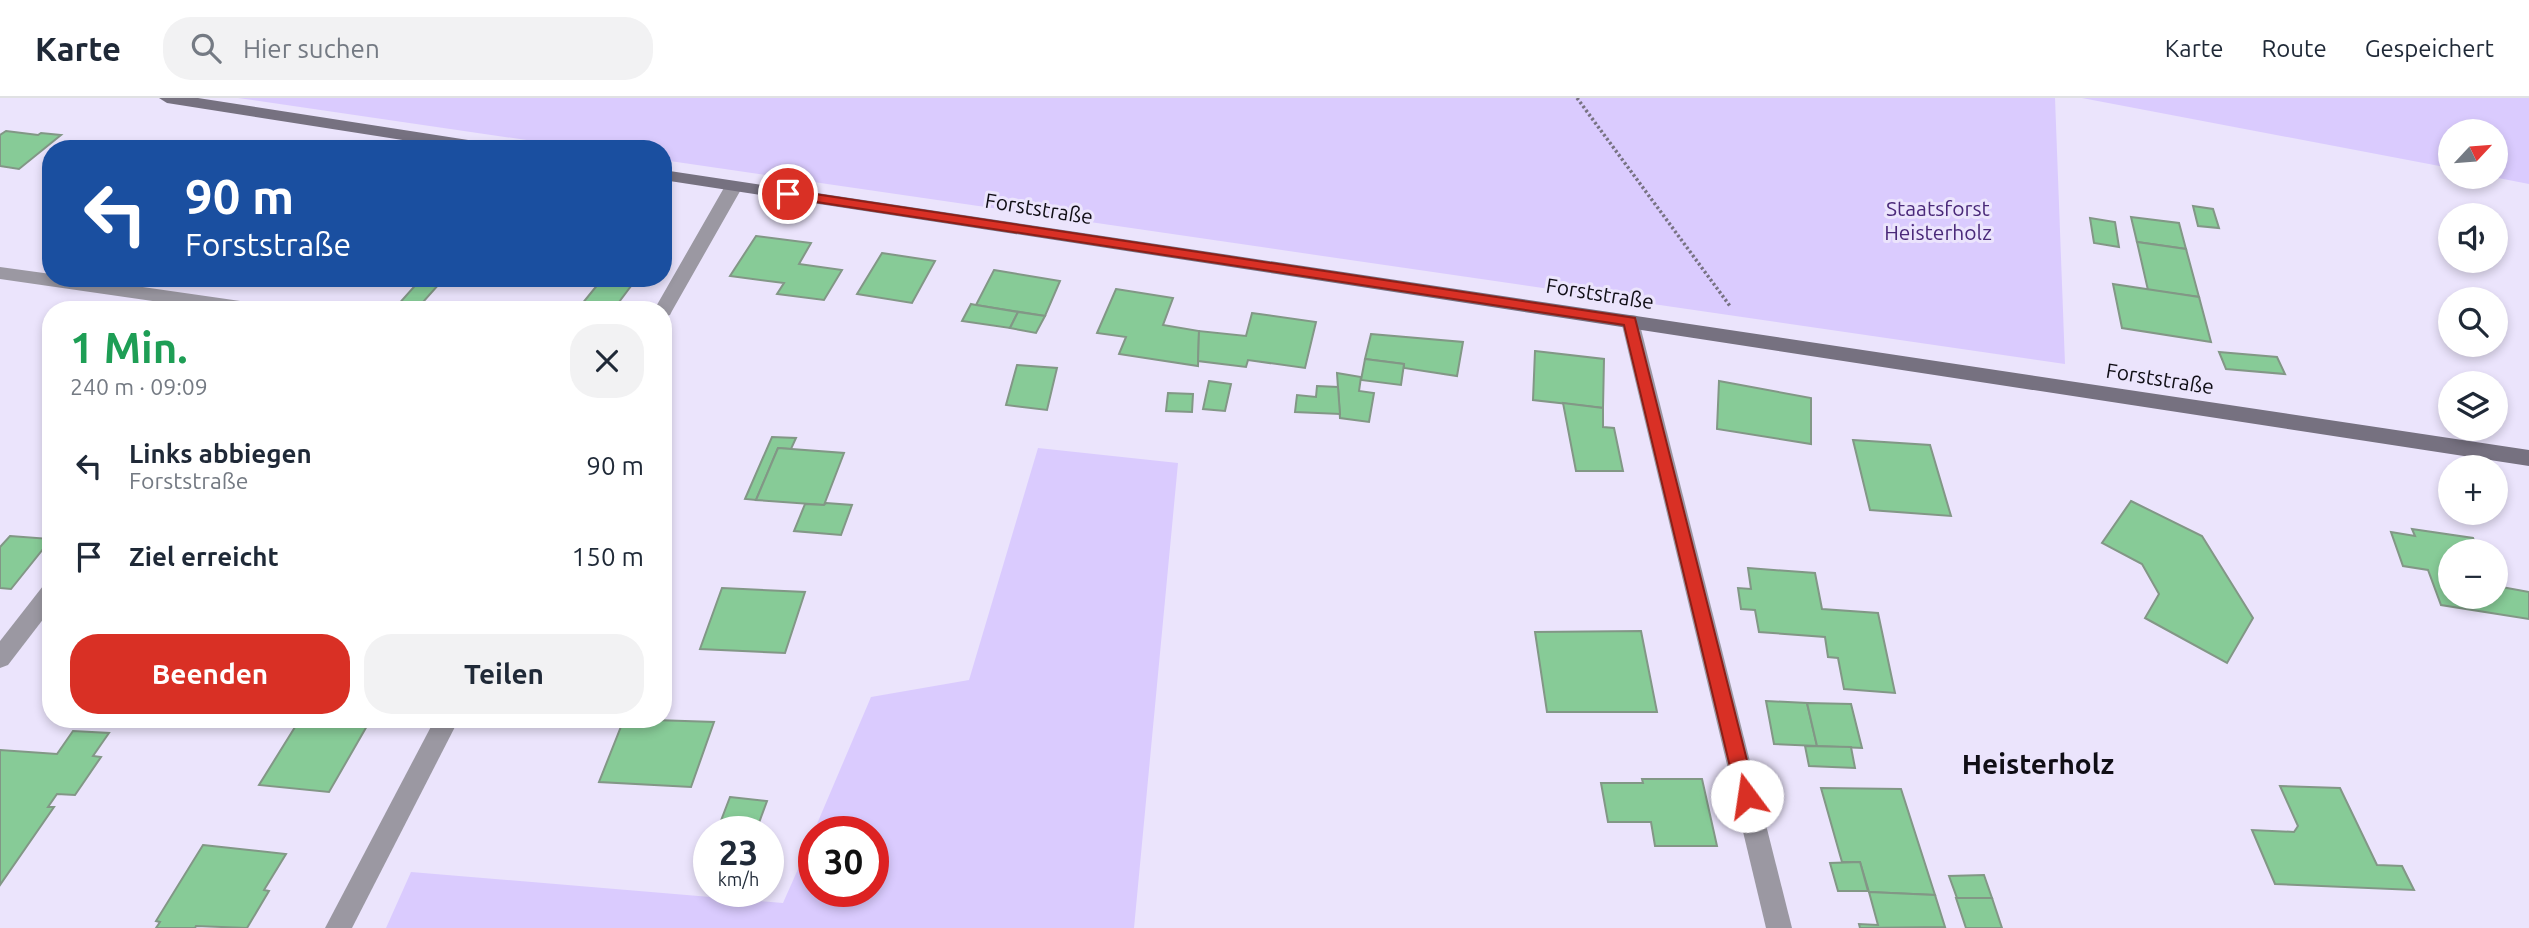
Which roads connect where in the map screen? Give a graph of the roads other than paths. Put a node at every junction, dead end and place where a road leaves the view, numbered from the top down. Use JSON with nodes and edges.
{"nodes":[{"id":1,"x":167,"y":98,"type":"edge"},
{"id":2,"x":436,"y":140,"type":"edge"},
{"id":3,"x":672,"y":176,"type":"edge"},
{"id":4,"x":734,"y":186,"type":"junction"},
{"id":5,"x":0,"y":273,"type":"edge"},
{"id":6,"x":42,"y":279,"type":"edge"},
{"id":7,"x":99,"y":287,"type":"edge"},
{"id":8,"x":198,"y":301,"type":"edge"},
{"id":9,"x":669,"y":301,"type":"edge"},
{"id":10,"x":1630,"y":321,"type":"junction"},
{"id":11,"x":2529,"y":458,"type":"edge"},
{"id":12,"x":42,"y":604,"type":"edge"},
{"id":13,"x":0,"y":659,"type":"edge"},
{"id":14,"x":442,"y":728,"type":"edge"},
{"id":15,"x":338,"y":928,"type":"edge"},
{"id":16,"x":1779,"y":928,"type":"edge"}],
"edges":[{"from":1,"to":2,"type":"street"},
{"from":3,"to":4,"type":"street","name":"Forststraße"},
{"from":4,"to":9,"type":"street"},
{"from":4,"to":10,"type":"street","name":"Forststraße"},
{"from":5,"to":6,"type":"street"},
{"from":7,"to":8,"type":"street"},
{"from":10,"to":11,"type":"street","name":"Forststraße"},
{"from":10,"to":16,"type":"street"},
{"from":12,"to":13,"type":"street"},
{"from":14,"to":15,"type":"street"}]}
